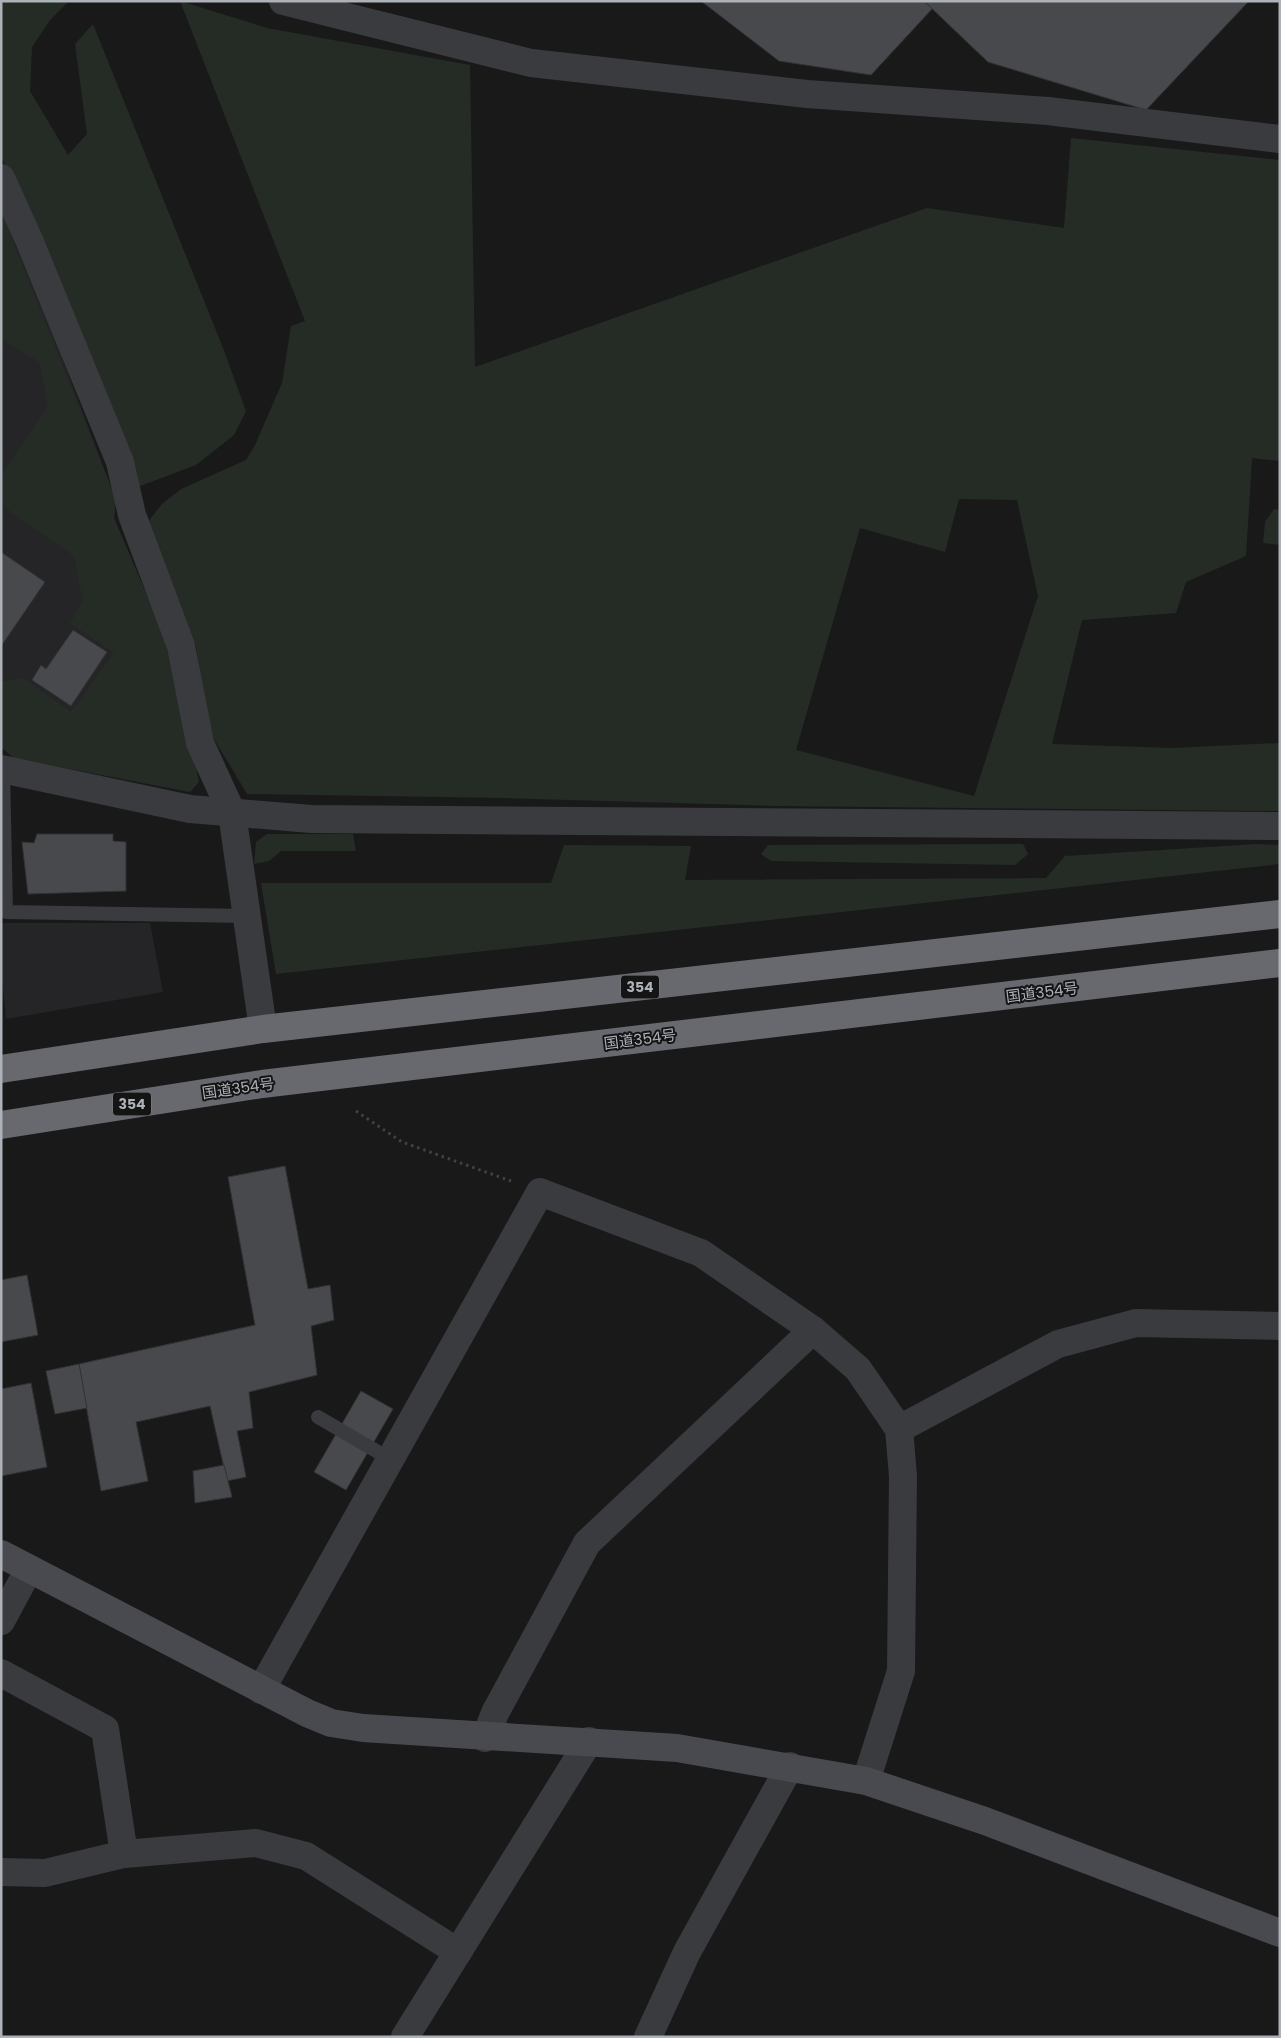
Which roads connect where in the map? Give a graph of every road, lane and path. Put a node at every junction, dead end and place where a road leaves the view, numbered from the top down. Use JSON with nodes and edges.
{"nodes":[{"id":1,"x":283,"y":1,"type":"edge"},
{"id":2,"x":1280,"y":139,"type":"edge"},
{"id":3,"x":1,"y":178,"type":"edge"},
{"id":4,"x":2,"y":770,"type":"edge"},
{"id":5,"x":232,"y":814,"type":"junction"},
{"id":6,"x":1280,"y":826,"type":"edge"},
{"id":7,"x":1280,"y":914,"type":"edge"},
{"id":8,"x":247,"y":916,"type":"junction"},
{"id":9,"x":1280,"y":963,"type":"edge"},
{"id":10,"x":263,"y":1029,"type":"junction"},
{"id":11,"x":1,"y":1069,"type":"edge"},
{"id":12,"x":356,"y":1111,"type":"dead end"},
{"id":13,"x":1,"y":1125,"type":"edge"},
{"id":14,"x":540,"y":1192,"type":"junction"},
{"id":15,"x":1280,"y":1326,"type":"edge"},
{"id":16,"x":813,"y":1330,"type":"junction"},
{"id":17,"x":318,"y":1417,"type":"dead end"},
{"id":18,"x":899,"y":1429,"type":"junction"},
{"id":19,"x":390,"y":1459,"type":"junction"},
{"id":20,"x":1,"y":1554,"type":"edge"},
{"id":21,"x":29,"y":1569,"type":"junction"},
{"id":22,"x":1,"y":1621,"type":"edge"},
{"id":23,"x":1,"y":1673,"type":"edge"},
{"id":24,"x":261,"y":1690,"type":"junction"},
{"id":25,"x":485,"y":1738,"type":"junction"},
{"id":26,"x":589,"y":1742,"type":"junction"},
{"id":27,"x":790,"y":1766,"type":"junction"},
{"id":28,"x":866,"y":1781,"type":"junction"},
{"id":29,"x":124,"y":1854,"type":"junction"},
{"id":30,"x":1,"y":1872,"type":"edge"},
{"id":31,"x":1280,"y":1933,"type":"edge"},
{"id":32,"x":458,"y":1952,"type":"junction"},
{"id":33,"x":405,"y":2037,"type":"edge"},
{"id":34,"x":648,"y":2037,"type":"edge"}],
"edges":[{"from":1,"to":2,"type":"street"},
{"from":3,"to":5,"type":"street"},
{"from":4,"to":5,"type":"street"},
{"from":4,"to":8,"type":"lane"},
{"from":5,"to":6,"type":"street"},
{"from":5,"to":8,"type":"street"},
{"from":7,"to":10,"type":"highway","number":"354"},
{"from":8,"to":10,"type":"street"},
{"from":9,"to":13,"type":"highway","name":"国道354号","number":"354"},
{"from":10,"to":11,"type":"highway","number":"354"},
{"from":12,"to":14,"type":"path"},
{"from":14,"to":16,"type":"street"},
{"from":14,"to":19,"type":"street"},
{"from":15,"to":18,"type":"street"},
{"from":16,"to":18,"type":"street"},
{"from":16,"to":25,"type":"street"},
{"from":17,"to":19,"type":"lane"},
{"from":18,"to":28,"type":"street"},
{"from":19,"to":24,"type":"street"},
{"from":20,"to":21,"type":"street"},
{"from":21,"to":22,"type":"street"},
{"from":21,"to":24,"type":"street"},
{"from":23,"to":29,"type":"street"},
{"from":24,"to":25,"type":"street"},
{"from":25,"to":26,"type":"street"},
{"from":26,"to":27,"type":"street"},
{"from":26,"to":32,"type":"street"},
{"from":27,"to":28,"type":"street"},
{"from":27,"to":34,"type":"street"},
{"from":28,"to":31,"type":"street"},
{"from":29,"to":30,"type":"street"},
{"from":29,"to":32,"type":"street"},
{"from":32,"to":33,"type":"street"}]}
